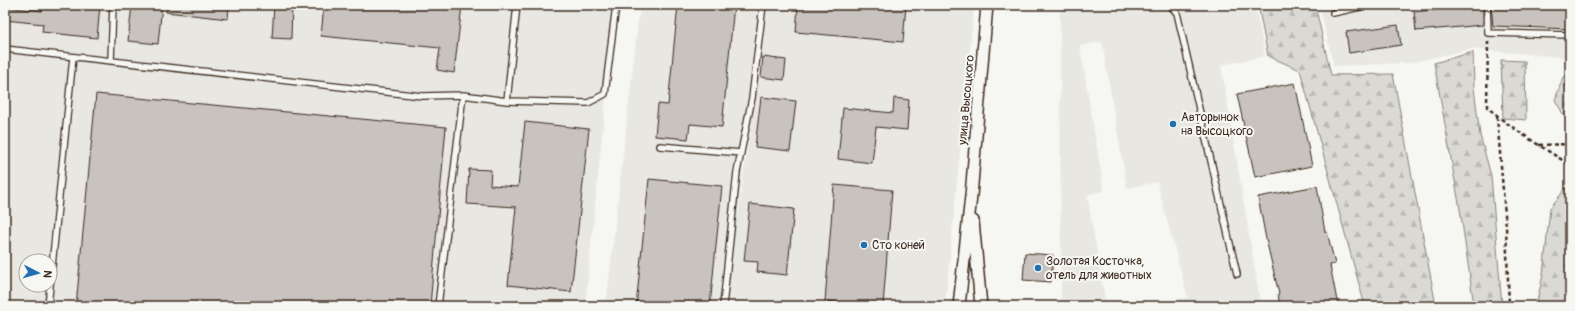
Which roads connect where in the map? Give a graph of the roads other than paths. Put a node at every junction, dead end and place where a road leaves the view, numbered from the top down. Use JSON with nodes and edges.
{"nodes":[{"id":1,"x":113,"y":5,"type":"edge"},
{"id":2,"x":517,"y":5,"type":"edge"},
{"id":3,"x":616,"y":5,"type":"edge"},
{"id":4,"x":763,"y":5,"type":"edge"},
{"id":5,"x":987,"y":5,"type":"edge"},
{"id":6,"x":1170,"y":5,"type":"edge"},
{"id":7,"x":1369,"y":5,"type":"edge"},
{"id":8,"x":1487,"y":5,"type":"edge"},
{"id":9,"x":1333,"y":13,"type":"dead end"},
{"id":10,"x":1570,"y":35,"type":"edge"},
{"id":11,"x":5,"y":49,"type":"edge"},
{"id":12,"x":73,"y":57,"type":"junction"},
{"id":13,"x":111,"y":60,"type":"junction"},
{"id":14,"x":463,"y":95,"type":"junction"},
{"id":15,"x":507,"y":101,"type":"junction"},
{"id":16,"x":660,"y":146,"type":"dead end"},
{"id":17,"x":741,"y":153,"type":"junction"},
{"id":18,"x":971,"y":196,"type":"junction"},
{"id":19,"x":1237,"y":274,"type":"dead end"},
{"id":20,"x":48,"y":306,"type":"edge"},
{"id":21,"x":438,"y":306,"type":"edge"},
{"id":22,"x":723,"y":306,"type":"edge"},
{"id":23,"x":958,"y":306,"type":"edge"},
{"id":24,"x":981,"y":306,"type":"edge"}],
"edges":[{"from":1,"to":13,"type":"lane"},
{"from":2,"to":15,"type":"lane"},
{"from":3,"to":15,"type":"lane"},
{"from":4,"to":17,"type":"lane"},
{"from":5,"to":18,"type":"street","name":"улица Высоцкого"},
{"from":6,"to":19,"type":"lane"},
{"from":7,"to":9,"type":"lane"},
{"from":8,"to":10,"type":"lane"},
{"from":11,"to":12,"type":"lane"},
{"from":12,"to":13,"type":"lane"},
{"from":12,"to":20,"type":"lane"},
{"from":13,"to":14,"type":"lane"},
{"from":14,"to":15,"type":"lane"},
{"from":14,"to":21,"type":"lane"},
{"from":16,"to":17,"type":"lane"},
{"from":17,"to":22,"type":"lane"},
{"from":18,"to":23,"type":"street","name":"улица Высоцкого"},
{"from":18,"to":24,"type":"street","name":"улица Высоцкого"}]}
